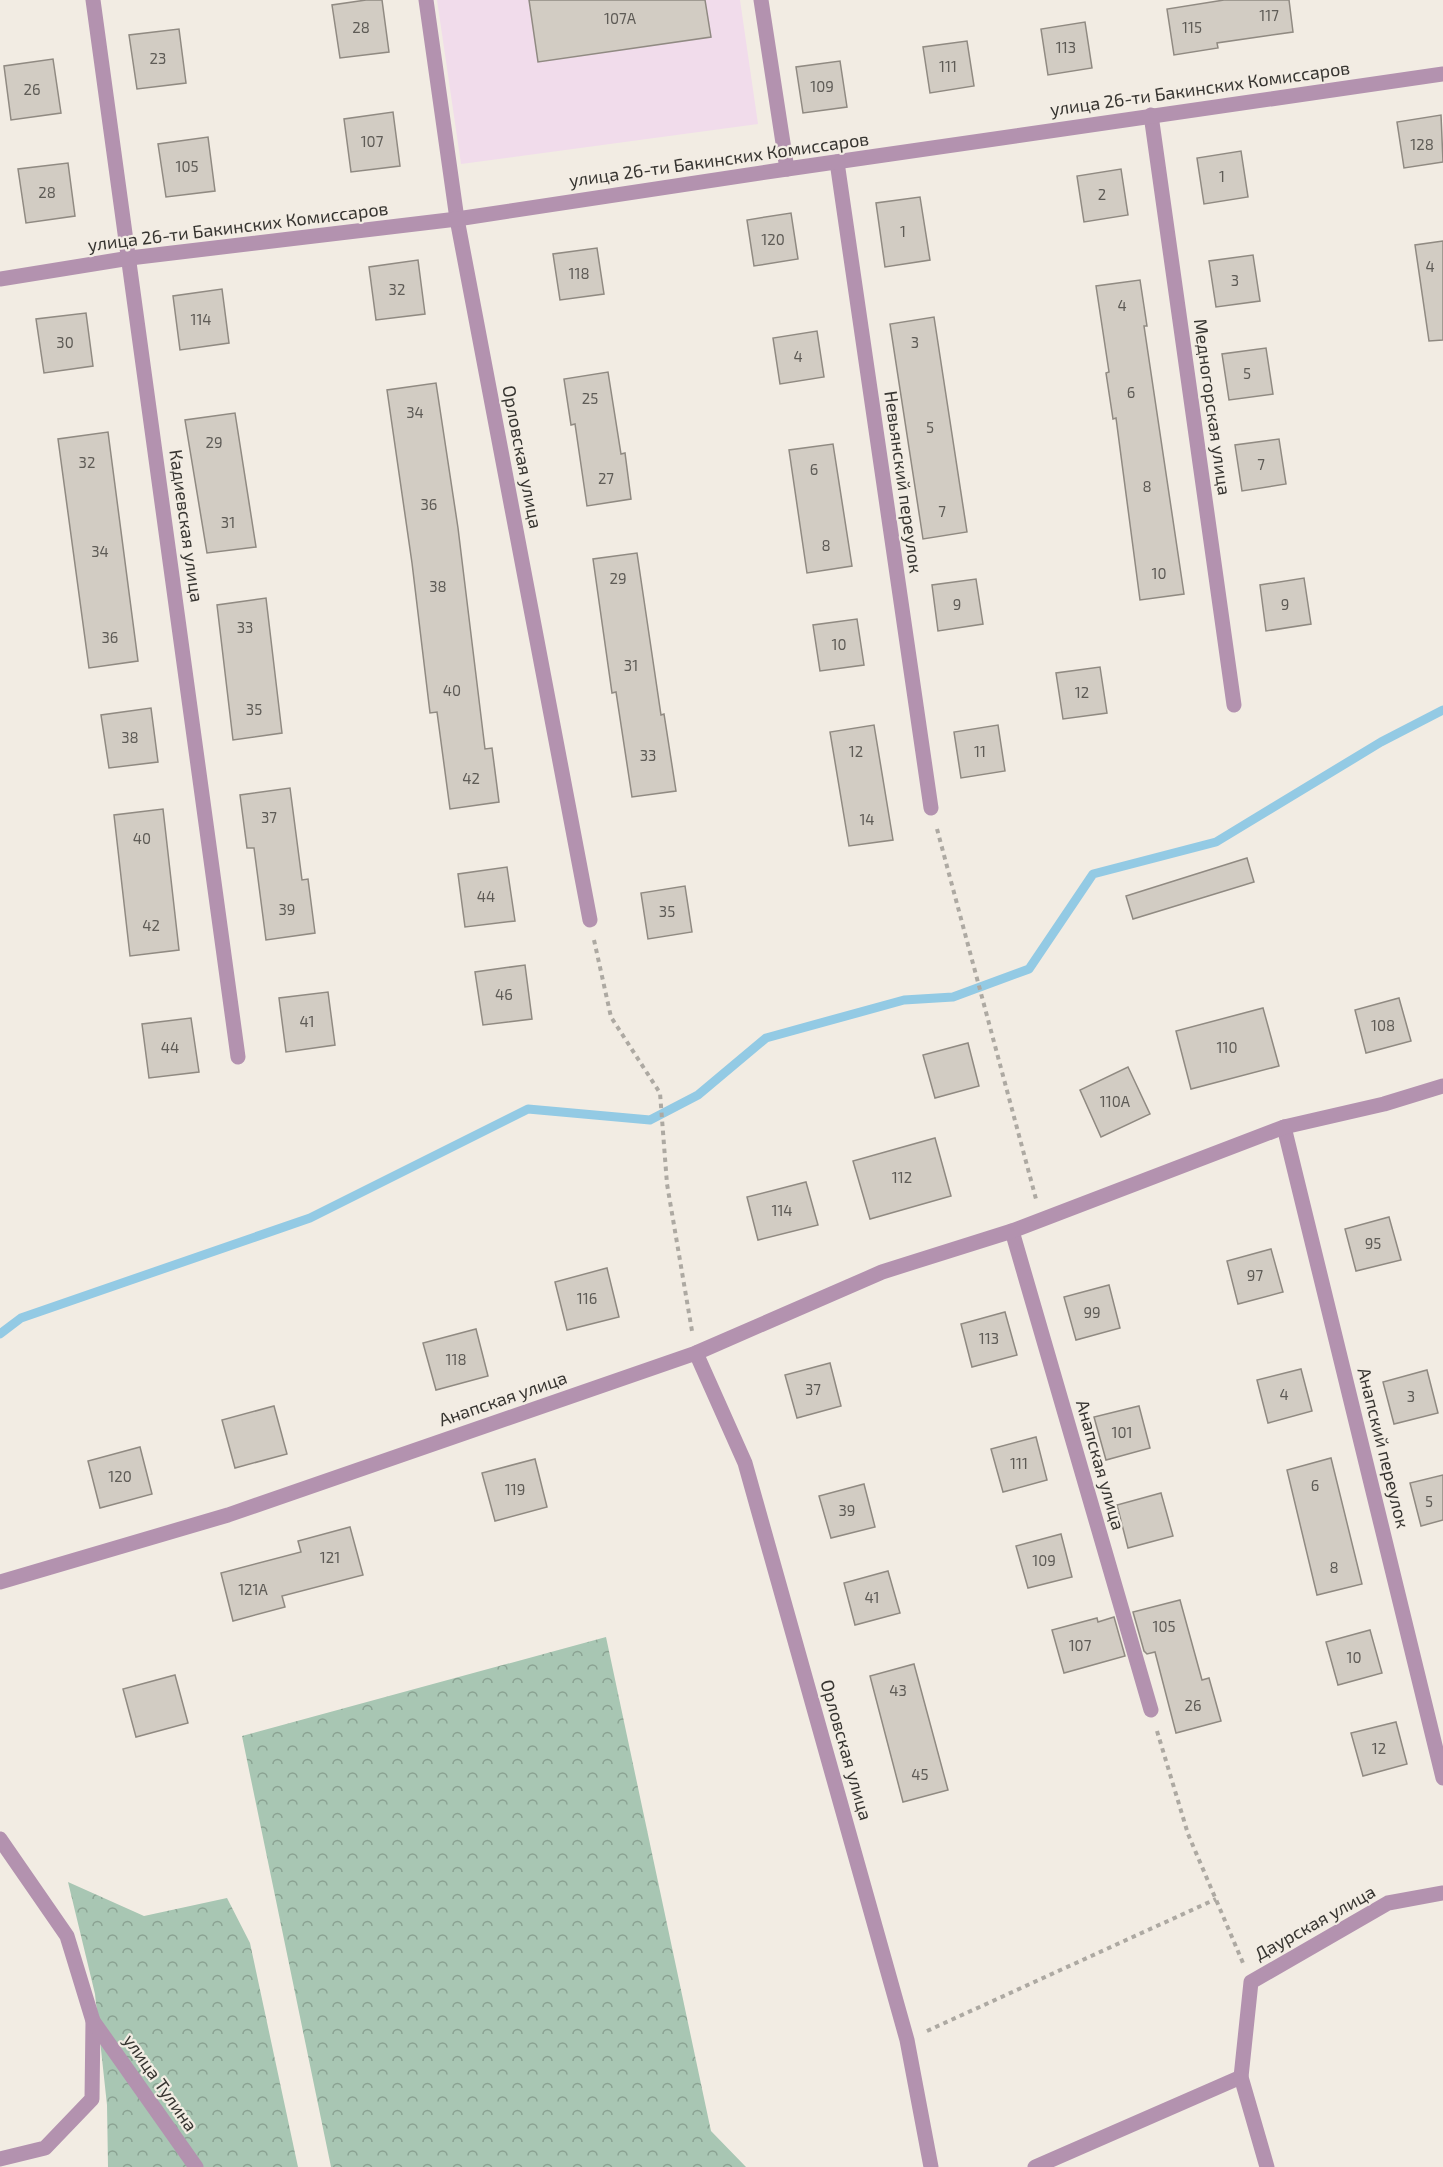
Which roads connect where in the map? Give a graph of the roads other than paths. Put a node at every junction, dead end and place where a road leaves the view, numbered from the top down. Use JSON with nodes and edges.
{"nodes":[{"id":1,"x":93,"y":0,"type":"edge"},
{"id":2,"x":426,"y":0,"type":"edge"},
{"id":3,"x":761,"y":0,"type":"edge"},
{"id":4,"x":1443,"y":74,"type":"edge"},
{"id":5,"x":1151,"y":115,"type":"junction"},
{"id":6,"x":837,"y":162,"type":"junction"},
{"id":7,"x":787,"y":169,"type":"junction"},
{"id":8,"x":457,"y":219,"type":"junction"},
{"id":9,"x":130,"y":258,"type":"junction"},
{"id":10,"x":0,"y":279,"type":"edge"},
{"id":11,"x":1234,"y":705,"type":"dead end"},
{"id":12,"x":931,"y":808,"type":"road end"},
{"id":13,"x":590,"y":920,"type":"road end"},
{"id":14,"x":238,"y":1057,"type":"dead end"},
{"id":15,"x":1443,"y":1086,"type":"edge"},
{"id":16,"x":1284,"y":1127,"type":"junction"},
{"id":17,"x":1012,"y":1231,"type":"junction"},
{"id":18,"x":696,"y":1353,"type":"junction"},
{"id":19,"x":0,"y":1582,"type":"edge"},
{"id":20,"x":1151,"y":1710,"type":"road end"},
{"id":21,"x":1443,"y":1778,"type":"edge"},
{"id":22,"x":0,"y":1839,"type":"edge"},
{"id":23,"x":1443,"y":1893,"type":"edge"},
{"id":24,"x":93,"y":2021,"type":"junction"},
{"id":25,"x":1241,"y":2077,"type":"junction"},
{"id":26,"x":0,"y":2159,"type":"edge"},
{"id":27,"x":196,"y":2167,"type":"edge"},
{"id":28,"x":931,"y":2167,"type":"edge"},
{"id":29,"x":1035,"y":2167,"type":"edge"},
{"id":30,"x":1267,"y":2167,"type":"edge"}],
"edges":[{"from":1,"to":9,"type":"street","name":"Кадиевская улица"},
{"from":2,"to":8,"type":"street","name":"Орловская улица"},
{"from":3,"to":7,"type":"street"},
{"from":4,"to":5,"type":"street","name":"улица 26-ти Бакинских Комиссаров"},
{"from":5,"to":6,"type":"street","name":"улица 26-ти Бакинских Комиссаров"},
{"from":5,"to":11,"type":"street","name":"Медногорская улица"},
{"from":6,"to":7,"type":"street","name":"улица 26-ти Бакинских Комиссаров"},
{"from":6,"to":12,"type":"street","name":"Невьянский переулок"},
{"from":7,"to":8,"type":"street","name":"улица 26-ти Бакинских Комиссаров"},
{"from":8,"to":9,"type":"street","name":"улица 26-ти Бакинских Комиссаров"},
{"from":8,"to":13,"type":"street","name":"Орловская улица"},
{"from":9,"to":10,"type":"street","name":"улица 26-ти Бакинских Комиссаров"},
{"from":9,"to":14,"type":"street","name":"Кадиевская улица"},
{"from":15,"to":16,"type":"street","name":"Анапская улица"},
{"from":16,"to":17,"type":"street","name":"Анапская улица"},
{"from":16,"to":21,"type":"street","name":"Анапский переулок"},
{"from":17,"to":18,"type":"street","name":"Анапская улица"},
{"from":17,"to":20,"type":"street","name":"Анапская улица"},
{"from":18,"to":19,"type":"street","name":"Анапская улица"},
{"from":18,"to":28,"type":"street","name":"Орловская улица"},
{"from":22,"to":24,"type":"street"},
{"from":23,"to":25,"type":"street","name":"Даурская улица"},
{"from":24,"to":26,"type":"street"},
{"from":24,"to":27,"type":"street","name":"улица Тулина"},
{"from":25,"to":29,"type":"street"},
{"from":25,"to":30,"type":"street","name":"Даурская улица"}]}
